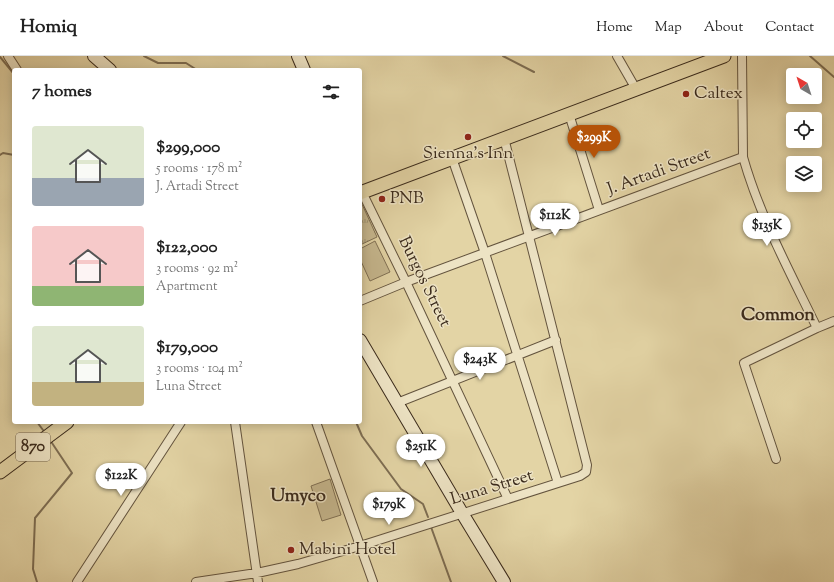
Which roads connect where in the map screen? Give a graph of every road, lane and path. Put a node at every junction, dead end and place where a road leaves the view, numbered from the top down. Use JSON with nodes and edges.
{"nodes":[{"id":1,"x":8,"y":56,"type":"edge"},
{"id":2,"x":94,"y":56,"type":"edge"},
{"id":3,"x":298,"y":56,"type":"edge"},
{"id":4,"x":617,"y":56,"type":"edge"},
{"id":5,"x":724,"y":56,"type":"edge"},
{"id":6,"x":742,"y":56,"type":"edge"},
{"id":7,"x":16,"y":68,"type":"edge"},
{"id":8,"x":108,"y":68,"type":"edge"},
{"id":9,"x":303,"y":68,"type":"edge"},
{"id":10,"x":636,"y":89,"type":"junction"},
{"id":11,"x":569,"y":114,"type":"junction"},
{"id":12,"x":504,"y":138,"type":"junction"},
{"id":13,"x":744,"y":157,"type":"junction"},
{"id":14,"x":452,"y":158,"type":"junction"},
{"id":15,"x":362,"y":191,"type":"edge"},
{"id":16,"x":362,"y":193,"type":"edge"},
{"id":17,"x":599,"y":210,"type":"junction"},
{"id":18,"x":530,"y":236,"type":"junction"},
{"id":19,"x":485,"y":253,"type":"junction"},
{"id":20,"x":406,"y":282,"type":"junction"},
{"id":21,"x":362,"y":299,"type":"edge"},
{"id":22,"x":834,"y":321,"type":"edge"},
{"id":23,"x":817,"y":328,"type":"junction"},
{"id":24,"x":556,"y":340,"type":"junction"},
{"id":25,"x":362,"y":343,"type":"edge"},
{"id":26,"x":518,"y":355,"type":"junction"},
{"id":27,"x":452,"y":381,"type":"junction"},
{"id":28,"x":397,"y":402,"type":"junction"},
{"id":29,"x":64,"y":424,"type":"edge"},
{"id":30,"x":180,"y":424,"type":"edge"},
{"id":31,"x":235,"y":424,"type":"edge"},
{"id":32,"x":317,"y":424,"type":"edge"},
{"id":33,"x":776,"y":459,"type":"dead end"},
{"id":34,"x":0,"y":472,"type":"edge"},
{"id":35,"x":558,"y":482,"type":"junction"},
{"id":36,"x":508,"y":499,"type":"junction"},
{"id":37,"x":462,"y":513,"type":"junction"},
{"id":38,"x":360,"y":546,"type":"junction"},
{"id":39,"x":257,"y":573,"type":"junction"},
{"id":40,"x":77,"y":582,"type":"edge"},
{"id":41,"x":196,"y":582,"type":"edge"},
{"id":42,"x":258,"y":582,"type":"edge"},
{"id":43,"x":373,"y":582,"type":"edge"},
{"id":44,"x":504,"y":582,"type":"edge"}],
"edges":[{"from":1,"to":7,"type":"street"},
{"from":2,"to":8,"type":"main road"},
{"from":3,"to":9,"type":"main road"},
{"from":4,"to":10,"type":"street"},
{"from":5,"to":10,"type":"main road"},
{"from":6,"to":13,"type":"street"},
{"from":10,"to":11,"type":"main road"},
{"from":11,"to":12,"type":"main road"},
{"from":11,"to":17,"type":"street"},
{"from":12,"to":14,"type":"main road"},
{"from":12,"to":18,"type":"street"},
{"from":13,"to":17,"type":"street","name":"J. Artadi Street"},
{"from":13,"to":23,"type":"street"},
{"from":14,"to":15,"type":"main road"},
{"from":14,"to":19,"type":"street"},
{"from":16,"to":20,"type":"street","name":"Burgos Street"},
{"from":17,"to":18,"type":"street","name":"J. Artadi Street"},
{"from":18,"to":19,"type":"street","name":"J. Artadi Street"},
{"from":18,"to":24,"type":"street"},
{"from":19,"to":20,"type":"street","name":"J. Artadi Street"},
{"from":19,"to":26,"type":"street"},
{"from":20,"to":21,"type":"street","name":"J. Artadi Street"},
{"from":20,"to":27,"type":"street","name":"Burgos Street"},
{"from":22,"to":23,"type":"street"},
{"from":23,"to":33,"type":"street"},
{"from":24,"to":26,"type":"street"},
{"from":24,"to":35,"type":"street","name":"Luna Street"},
{"from":25,"to":28,"type":"main road"},
{"from":26,"to":27,"type":"street"},
{"from":26,"to":35,"type":"street"},
{"from":27,"to":28,"type":"street"},
{"from":27,"to":36,"type":"street","name":"Burgos Street"},
{"from":28,"to":37,"type":"main road"},
{"from":29,"to":34,"type":"main road","number":"870"},
{"from":30,"to":40,"type":"street"},
{"from":31,"to":39,"type":"street"},
{"from":32,"to":38,"type":"street"},
{"from":35,"to":36,"type":"street","name":"Luna Street"},
{"from":36,"to":37,"type":"street","name":"Luna Street"},
{"from":37,"to":38,"type":"street","name":"Luna Street"},
{"from":37,"to":44,"type":"main road"},
{"from":38,"to":39,"type":"street","name":"Luna Street"},
{"from":38,"to":43,"type":"street"},
{"from":39,"to":41,"type":"street","name":"Luna Street"},
{"from":39,"to":42,"type":"street"}]}
